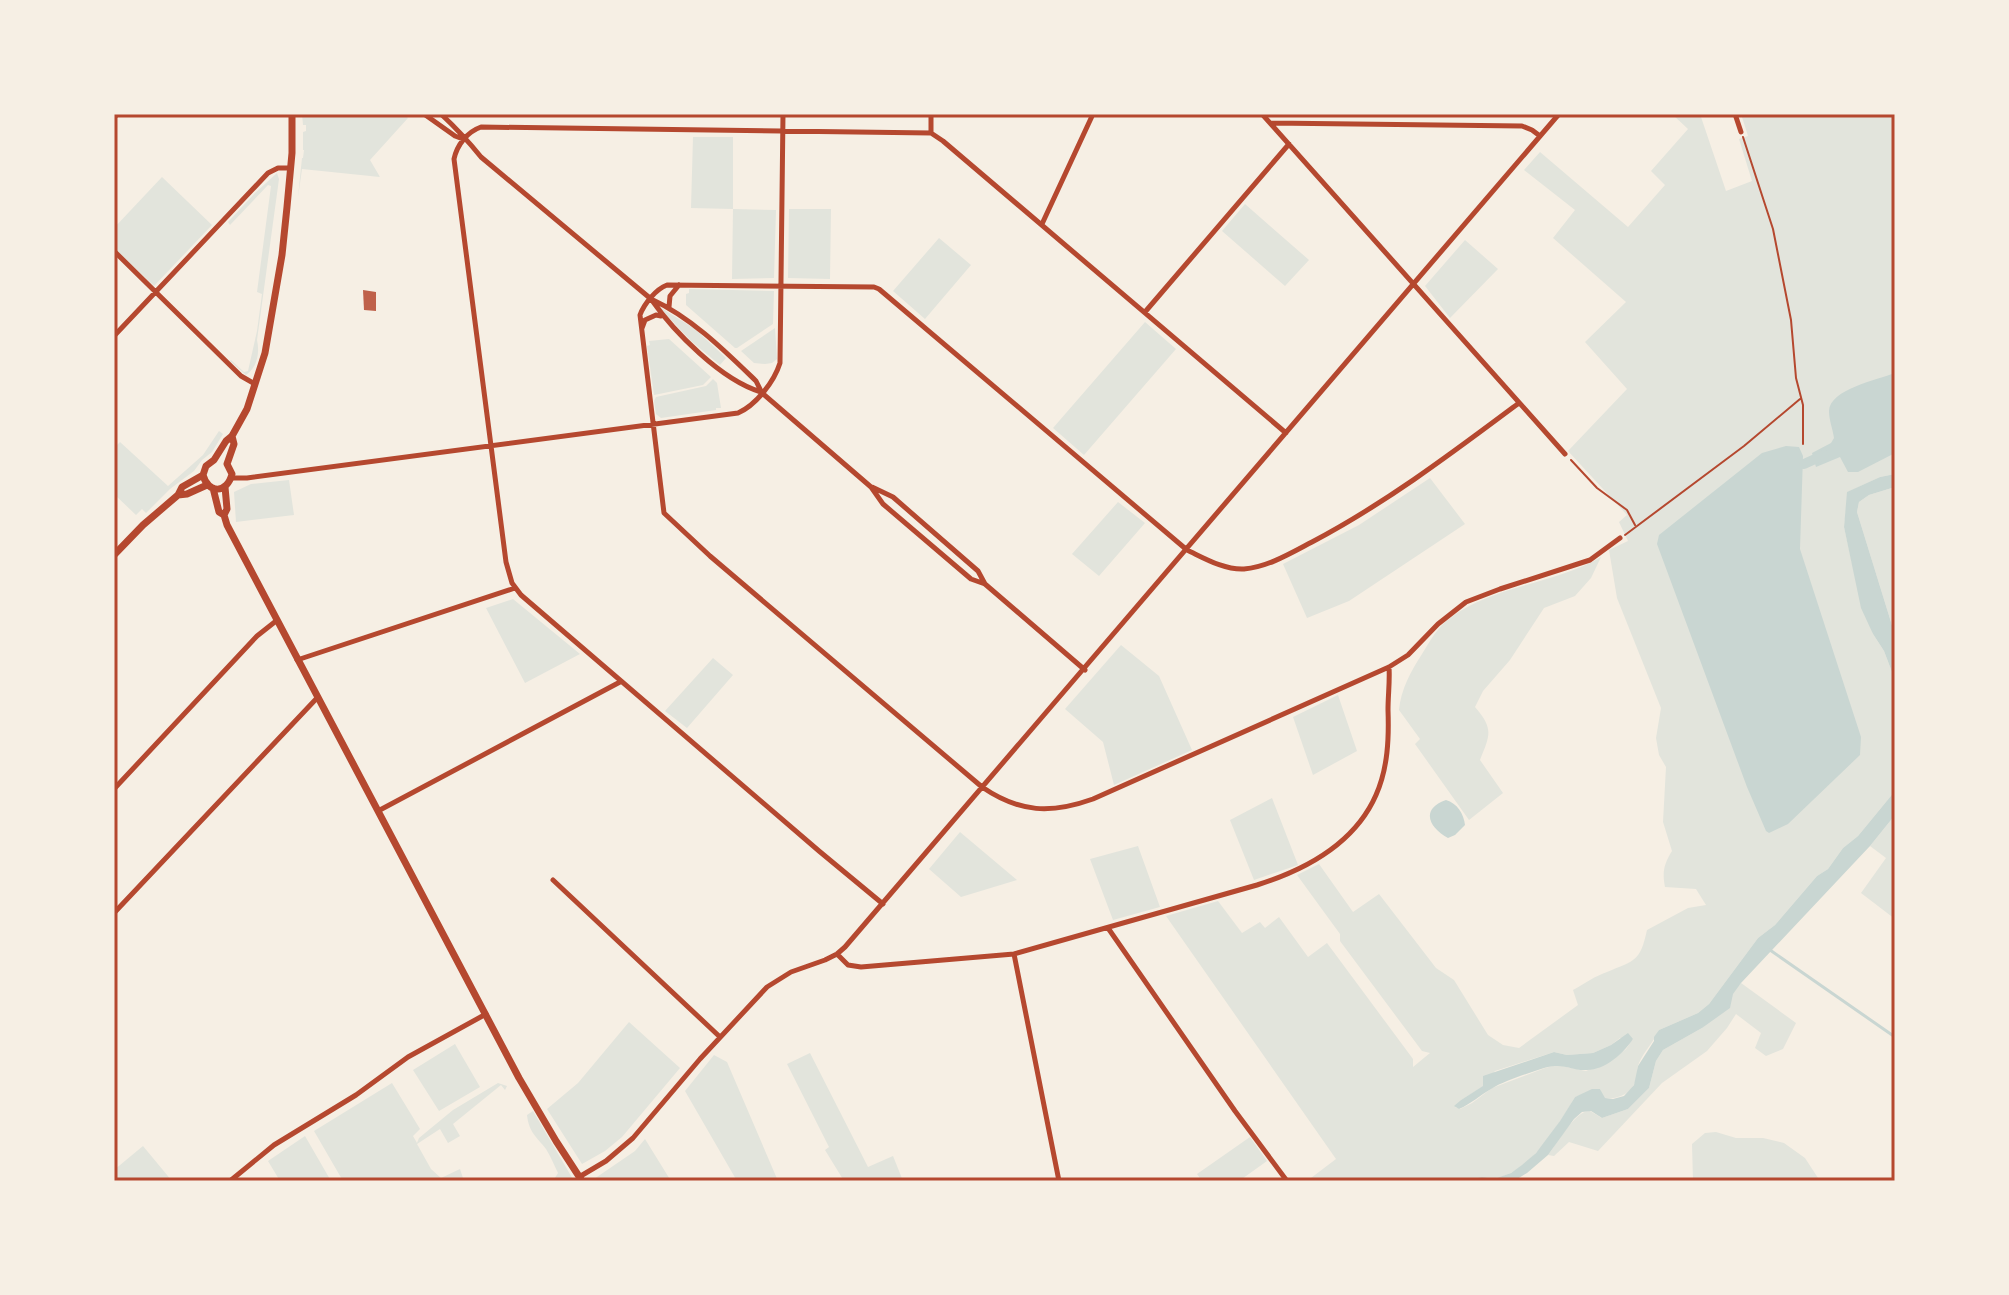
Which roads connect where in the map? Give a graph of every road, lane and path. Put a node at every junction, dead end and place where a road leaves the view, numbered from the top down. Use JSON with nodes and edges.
{"nodes":[{"id":1,"x":292,"y":114,"type":"edge"},
{"id":2,"x":424,"y":114,"type":"edge"},
{"id":3,"x":441,"y":114,"type":"edge"},
{"id":4,"x":783,"y":114,"type":"edge"},
{"id":5,"x":931,"y":114,"type":"edge"},
{"id":6,"x":1093,"y":114,"type":"edge"},
{"id":7,"x":1262,"y":114,"type":"edge"},
{"id":8,"x":1559,"y":114,"type":"edge"},
{"id":9,"x":1735,"y":114,"type":"edge"},
{"id":10,"x":1270,"y":123,"type":"junction"},
{"id":11,"x":783,"y":131,"type":"junction"},
{"id":12,"x":1741,"y":132,"type":"joint"},
{"id":13,"x":931,"y":133,"type":"junction"},
{"id":14,"x":1540,"y":136,"type":"junction"},
{"id":15,"x":464,"y":139,"type":"junction"},
{"id":16,"x":1289,"y":144,"type":"junction"},
{"id":17,"x":291,"y":168,"type":"junction"},
{"id":18,"x":1042,"y":224,"type":"junction"},
{"id":19,"x":114,"y":251,"type":"edge"},
{"id":20,"x":679,"y":285,"type":"junction"},
{"id":21,"x":781,"y":285,"type":"junction"},
{"id":22,"x":1414,"y":285,"type":"junction"},
{"id":23,"x":156,"y":292,"type":"junction"},
{"id":24,"x":651,"y":299,"type":"junction"},
{"id":25,"x":670,"y":308,"type":"junction"},
{"id":26,"x":1145,"y":312,"type":"junction"},
{"id":27,"x":663,"y":316,"type":"junction"},
{"id":28,"x":641,"y":333,"type":"junction"},
{"id":29,"x":114,"y":336,"type":"edge"},
{"id":30,"x":256,"y":385,"type":"junction"},
{"id":31,"x":762,"y":393,"type":"junction"},
{"id":32,"x":1801,"y":398,"type":"junction"},
{"id":33,"x":1519,"y":403,"type":"junction"},
{"id":34,"x":652,"y":424,"type":"junction"},
{"id":35,"x":1286,"y":433,"type":"junction"},
{"id":36,"x":232,"y":436,"type":"junction"},
{"id":37,"x":1803,"y":444,"type":"dead end"},
{"id":38,"x":491,"y":446,"type":"junction"},
{"id":39,"x":1565,"y":454,"type":"joint"},
{"id":40,"x":214,"y":460,"type":"junction"},
{"id":41,"x":227,"y":464,"type":"junction"},
{"id":42,"x":203,"y":475,"type":"junction"},
{"id":43,"x":231,"y":478,"type":"junction"},
{"id":44,"x":210,"y":486,"type":"junction"},
{"id":45,"x":225,"y":487,"type":"junction"},
{"id":46,"x":871,"y":487,"type":"junction"},
{"id":47,"x":178,"y":495,"type":"junction"},
{"id":48,"x":224,"y":515,"type":"junction"},
{"id":49,"x":1635,"y":527,"type":"junction"},
{"id":50,"x":928,"y":528,"type":"junction"},
{"id":51,"x":921,"y":536,"type":"junction"},
{"id":52,"x":1620,"y":538,"type":"joint"},
{"id":53,"x":1187,"y":550,"type":"junction"},
{"id":54,"x":114,"y":555,"type":"edge"},
{"id":55,"x":985,"y":584,"type":"junction"},
{"id":56,"x":515,"y":588,"type":"junction"},
{"id":57,"x":276,"y":621,"type":"junction"},
{"id":58,"x":297,"y":660,"type":"junction"},
{"id":59,"x":1389,"y":667,"type":"junction"},
{"id":60,"x":1085,"y":670,"type":"junction"},
{"id":61,"x":620,"y":682,"type":"junction"},
{"id":62,"x":317,"y":698,"type":"junction"},
{"id":63,"x":982,"y":787,"type":"junction"},
{"id":64,"x":114,"y":789,"type":"edge"},
{"id":65,"x":377,"y":811,"type":"junction"},
{"id":66,"x":553,"y":880,"type":"dead end"},
{"id":67,"x":883,"y":904,"type":"junction"},
{"id":68,"x":114,"y":913,"type":"edge"},
{"id":69,"x":1108,"y":928,"type":"junction"},
{"id":70,"x":837,"y":954,"type":"junction"},
{"id":71,"x":1014,"y":954,"type":"junction"},
{"id":72,"x":486,"y":1014,"type":"junction"},
{"id":73,"x":720,"y":1037,"type":"junction"},
{"id":74,"x":581,"y":1179,"type":"edge"},
{"id":75,"x":230,"y":1181,"type":"edge"},
{"id":76,"x":1059,"y":1181,"type":"edge"},
{"id":77,"x":1287,"y":1181,"type":"edge"}],
"edges":[{"from":1,"to":17,"type":"street"},
{"from":2,"to":15,"type":"street"},
{"from":3,"to":15,"type":"street"},
{"from":4,"to":11,"type":"street"},
{"from":5,"to":13,"type":"street"},
{"from":6,"to":18,"type":"street"},
{"from":7,"to":10,"type":"street"},
{"from":8,"to":14,"type":"street"},
{"from":9,"to":12,"type":"street"},
{"from":10,"to":14,"type":"street"},
{"from":10,"to":16,"type":"street"},
{"from":11,"to":13,"type":"street"},
{"from":11,"to":15,"type":"street"},
{"from":11,"to":21,"type":"street"},
{"from":12,"to":32,"type":"path"},
{"from":13,"to":18,"type":"street"},
{"from":14,"to":22,"type":"street"},
{"from":15,"to":24,"type":"street"},
{"from":15,"to":38,"type":"street"},
{"from":16,"to":22,"type":"street"},
{"from":16,"to":26,"type":"street"},
{"from":17,"to":23,"type":"street"},
{"from":17,"to":30,"type":"street"},
{"from":18,"to":26,"type":"street"},
{"from":19,"to":23,"type":"street"},
{"from":20,"to":21,"type":"street"},
{"from":20,"to":24,"type":"street"},
{"from":20,"to":25,"type":"street"},
{"from":21,"to":31,"type":"street"},
{"from":21,"to":53,"type":"street"},
{"from":22,"to":33,"type":"street"},
{"from":22,"to":35,"type":"street"},
{"from":23,"to":29,"type":"street"},
{"from":23,"to":30,"type":"street"},
{"from":24,"to":25,"type":"street"},
{"from":24,"to":27,"type":"street"},
{"from":24,"to":28,"type":"street"},
{"from":25,"to":31,"type":"street"},
{"from":26,"to":35,"type":"street"},
{"from":27,"to":28,"type":"street"},
{"from":27,"to":31,"type":"street"},
{"from":28,"to":34,"type":"street"},
{"from":30,"to":36,"type":"street"},
{"from":31,"to":34,"type":"street"},
{"from":31,"to":46,"type":"street"},
{"from":32,"to":37,"type":"path"},
{"from":32,"to":49,"type":"path"},
{"from":33,"to":39,"type":"street"},
{"from":33,"to":53,"type":"street"},
{"from":34,"to":38,"type":"street"},
{"from":34,"to":63,"type":"street"},
{"from":35,"to":53,"type":"street"},
{"from":36,"to":40,"type":"street"},
{"from":36,"to":41,"type":"street"},
{"from":38,"to":43,"type":"street"},
{"from":38,"to":56,"type":"street"},
{"from":39,"to":49,"type":"path"},
{"from":40,"to":41,"type":"street"},
{"from":40,"to":42,"type":"street"},
{"from":41,"to":43,"type":"street"},
{"from":42,"to":44,"type":"street"},
{"from":42,"to":47,"type":"street"},
{"from":43,"to":45,"type":"street"},
{"from":44,"to":45,"type":"street"},
{"from":44,"to":47,"type":"street"},
{"from":44,"to":48,"type":"street"},
{"from":45,"to":48,"type":"street"},
{"from":46,"to":50,"type":"street"},
{"from":46,"to":51,"type":"street"},
{"from":47,"to":54,"type":"street"},
{"from":48,"to":57,"type":"street"},
{"from":49,"to":52,"type":"path"},
{"from":50,"to":51,"type":"street"},
{"from":50,"to":55,"type":"street"},
{"from":51,"to":55,"type":"street"},
{"from":52,"to":59,"type":"street"},
{"from":53,"to":60,"type":"street"},
{"from":55,"to":60,"type":"street"},
{"from":56,"to":58,"type":"street"},
{"from":56,"to":61,"type":"street"},
{"from":57,"to":58,"type":"street"},
{"from":57,"to":64,"type":"street"},
{"from":58,"to":62,"type":"street"},
{"from":59,"to":63,"type":"street"},
{"from":59,"to":69,"type":"street"},
{"from":60,"to":63,"type":"street"},
{"from":61,"to":65,"type":"street"},
{"from":61,"to":67,"type":"street"},
{"from":62,"to":65,"type":"street"},
{"from":62,"to":68,"type":"street"},
{"from":63,"to":67,"type":"street"},
{"from":65,"to":72,"type":"street"},
{"from":66,"to":73,"type":"street"},
{"from":67,"to":70,"type":"street"},
{"from":69,"to":71,"type":"street"},
{"from":69,"to":77,"type":"street"},
{"from":70,"to":71,"type":"street"},
{"from":70,"to":73,"type":"street"},
{"from":71,"to":76,"type":"street"},
{"from":72,"to":74,"type":"street"},
{"from":72,"to":75,"type":"street"},
{"from":73,"to":74,"type":"street"}]}
